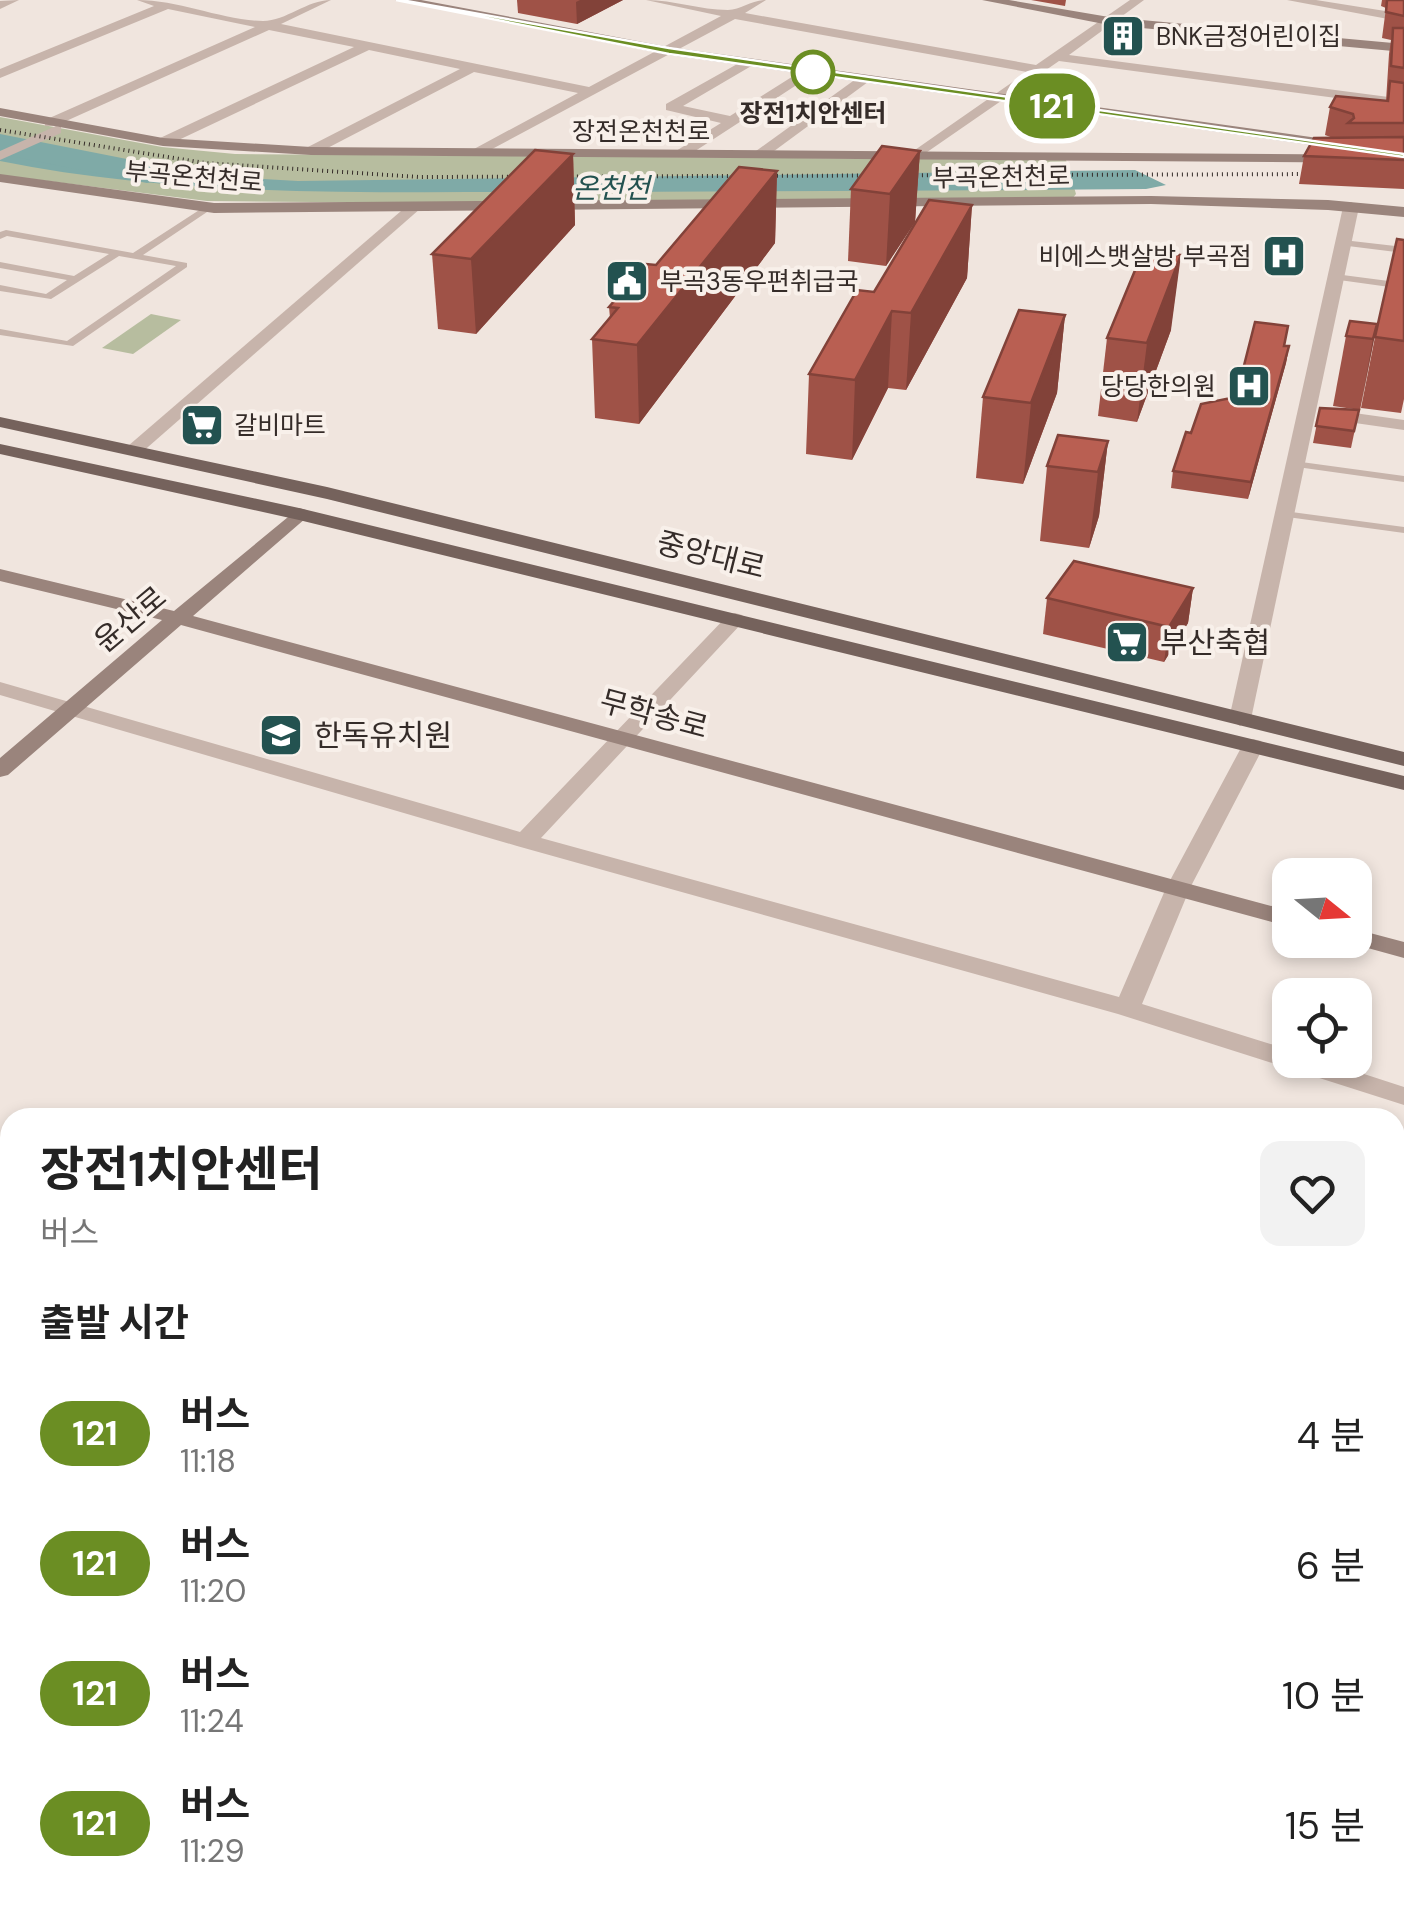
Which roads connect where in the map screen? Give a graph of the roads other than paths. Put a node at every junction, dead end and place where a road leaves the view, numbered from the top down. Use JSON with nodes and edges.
{"nodes":[{"id":1,"x":13,"y":0,"type":"edge"},
{"id":2,"x":143,"y":0,"type":"edge"},
{"id":3,"x":325,"y":0,"type":"edge"},
{"id":4,"x":401,"y":0,"type":"edge"},
{"id":5,"x":652,"y":0,"type":"edge"},
{"id":6,"x":760,"y":0,"type":"edge"},
{"id":7,"x":988,"y":0,"type":"edge"},
{"id":8,"x":1138,"y":0,"type":"edge"},
{"id":9,"x":1292,"y":0,"type":"edge"},
{"id":10,"x":0,"y":5,"type":"edge"},
{"id":11,"x":167,"y":5,"type":"junction"},
{"id":12,"x":732,"y":15,"type":"junction"},
{"id":13,"x":1404,"y":18,"type":"edge"},
{"id":14,"x":1109,"y":21,"type":"junction"},
{"id":15,"x":267,"y":25,"type":"junction"},
{"id":16,"x":368,"y":46,"type":"junction"},
{"id":17,"x":1404,"y":48,"type":"edge"},
{"id":18,"x":669,"y":51,"type":"junction"},
{"id":19,"x":1058,"y":57,"type":"junction"},
{"id":20,"x":748,"y":62,"type":"junction"},
{"id":21,"x":473,"y":67,"type":"junction"},
{"id":22,"x":1039,"y":70,"type":"junction"},
{"id":23,"x":810,"y":71,"type":"junction"},
{"id":24,"x":0,"y":74,"type":"edge"},
{"id":25,"x":865,"y":79,"type":"junction"},
{"id":26,"x":593,"y":92,"type":"junction"},
{"id":27,"x":999,"y":98,"type":"junction"},
{"id":28,"x":1404,"y":103,"type":"edge"},
{"id":29,"x":0,"y":112,"type":"edge"},
{"id":30,"x":732,"y":121,"type":"junction"},
{"id":31,"x":57,"y":126,"type":"junction"},
{"id":32,"x":163,"y":142,"type":"junction"},
{"id":33,"x":311,"y":151,"type":"junction"},
{"id":34,"x":478,"y":152,"type":"junction"},
{"id":35,"x":681,"y":154,"type":"junction"},
{"id":36,"x":760,"y":154,"type":"junction"},
{"id":37,"x":0,"y":156,"type":"edge"},
{"id":38,"x":917,"y":156,"type":"junction"},
{"id":39,"x":1404,"y":156,"type":"edge"},
{"id":40,"x":0,"y":178,"type":"edge"},
{"id":41,"x":1351,"y":207,"type":"junction"},
{"id":42,"x":207,"y":208,"type":"junction"},
{"id":43,"x":412,"y":208,"type":"junction"},
{"id":44,"x":1404,"y":212,"type":"edge"},
{"id":45,"x":0,"y":236,"type":"edge"},
{"id":46,"x":1343,"y":243,"type":"junction"},
{"id":47,"x":1404,"y":250,"type":"edge"},
{"id":48,"x":118,"y":252,"type":"junction"},
{"id":49,"x":135,"y":256,"type":"junction"},
{"id":50,"x":0,"y":265,"type":"edge"},
{"id":51,"x":1336,"y":277,"type":"junction"},
{"id":52,"x":76,"y":279,"type":"junction"},
{"id":53,"x":1404,"y":286,"type":"edge"},
{"id":54,"x":0,"y":288,"type":"edge"},
{"id":55,"x":0,"y":332,"type":"edge"},
{"id":56,"x":1306,"y":412,"type":"junction"},
{"id":57,"x":0,"y":422,"type":"edge"},
{"id":58,"x":1404,"y":425,"type":"edge"},
{"id":59,"x":0,"y":449,"type":"edge"},
{"id":60,"x":134,"y":450,"type":"junction"},
{"id":61,"x":1294,"y":464,"type":"junction"},
{"id":62,"x":1404,"y":479,"type":"edge"},
{"id":63,"x":300,"y":514,"type":"junction"},
{"id":64,"x":1284,"y":514,"type":"junction"},
{"id":65,"x":1404,"y":530,"type":"edge"},
{"id":66,"x":0,"y":575,"type":"edge"},
{"id":67,"x":178,"y":618,"type":"junction"},
{"id":68,"x":735,"y":619,"type":"junction"},
{"id":69,"x":0,"y":688,"type":"edge"},
{"id":70,"x":73,"y":708,"type":"junction"},
{"id":71,"x":1240,"y":719,"type":"junction"},
{"id":72,"x":621,"y":740,"type":"junction"},
{"id":73,"x":1254,"y":746,"type":"junction"},
{"id":74,"x":1404,"y":760,"type":"edge"},
{"id":75,"x":0,"y":770,"type":"edge"},
{"id":76,"x":1404,"y":784,"type":"edge"},
{"id":77,"x":526,"y":841,"type":"junction"},
{"id":78,"x":1178,"y":888,"type":"junction"},
{"id":79,"x":1272,"y":914,"type":"edge"},
{"id":80,"x":1372,"y":942,"type":"edge"},
{"id":81,"x":1404,"y":950,"type":"edge"},
{"id":82,"x":1126,"y":1008,"type":"junction"},
{"id":83,"x":1272,"y":1054,"type":"edge"},
{"id":84,"x":1348,"y":1078,"type":"edge"},
{"id":85,"x":1404,"y":1096,"type":"edge"}],
"edges":[{"from":1,"to":10,"type":"street"},
{"from":2,"to":11,"type":"street"},
{"from":3,"to":15,"type":"street"},
{"from":4,"to":18,"type":"main road"},
{"from":5,"to":12,"type":"street"},
{"from":6,"to":12,"type":"street"},
{"from":7,"to":14,"type":"main road"},
{"from":8,"to":14,"type":"street"},
{"from":9,"to":13,"type":"street"},
{"from":11,"to":15,"type":"street"},
{"from":11,"to":24,"type":"street"},
{"from":12,"to":18,"type":"street"},
{"from":12,"to":22,"type":"street"},
{"from":14,"to":17,"type":"main road"},
{"from":14,"to":19,"type":"street"},
{"from":15,"to":16,"type":"street"},
{"from":15,"to":31,"type":"street"},
{"from":16,"to":21,"type":"street"},
{"from":16,"to":32,"type":"street"},
{"from":18,"to":20,"type":"main road"},
{"from":18,"to":26,"type":"street"},
{"from":19,"to":22,"type":"street"},
{"from":19,"to":28,"type":"street"},
{"from":20,"to":23,"type":"main road"},
{"from":20,"to":30,"type":"street"},
{"from":21,"to":26,"type":"street"},
{"from":21,"to":33,"type":"street"},
{"from":22,"to":27,"type":"street"},
{"from":23,"to":25,"type":"main road"},
{"from":23,"to":30,"type":"street"},
{"from":25,"to":27,"type":"main road"},
{"from":25,"to":36,"type":"street"},
{"from":26,"to":34,"type":"street"},
{"from":27,"to":38,"type":"street"},
{"from":27,"to":39,"type":"main road"},
{"from":29,"to":31,"type":"main road","name":"장전온천천로"},
{"from":30,"to":35,"type":"street"},
{"from":31,"to":32,"type":"main road","name":"장전온천천로"},
{"from":31,"to":37,"type":"street"},
{"from":32,"to":33,"type":"main road","name":"장전온천천로"},
{"from":33,"to":34,"type":"main road","name":"장전온천천로"},
{"from":34,"to":35,"type":"main road","name":"장전온천천로"},
{"from":35,"to":36,"type":"main road","name":"장전온천천로"},
{"from":36,"to":38,"type":"main road","name":"장전온천천로"},
{"from":38,"to":39,"type":"main road","name":"장전온천천로"},
{"from":40,"to":42,"type":"main road","name":"부곡온천천로"},
{"from":41,"to":43,"type":"main road","name":"부곡온천천로"},
{"from":41,"to":44,"type":"main road","name":"부곡온천천로"},
{"from":41,"to":46,"type":"street"},
{"from":42,"to":43,"type":"main road","name":"부곡온천천로"},
{"from":42,"to":49,"type":"lane"},
{"from":43,"to":60,"type":"street"},
{"from":45,"to":48,"type":"lane"},
{"from":46,"to":47,"type":"lane"},
{"from":46,"to":51,"type":"street"},
{"from":48,"to":49,"type":"lane"},
{"from":48,"to":52,"type":"lane"},
{"from":49,"to":55,"type":"lane"},
{"from":50,"to":52,"type":"lane"},
{"from":51,"to":53,"type":"lane"},
{"from":51,"to":56,"type":"street"},
{"from":52,"to":54,"type":"lane"},
{"from":56,"to":58,"type":"street"},
{"from":56,"to":61,"type":"street"},
{"from":57,"to":60,"type":"main road","name":"중앙대로"},
{"from":59,"to":63,"type":"main road","name":"중앙대로"},
{"from":60,"to":71,"type":"main road","name":"중앙대로"},
{"from":61,"to":62,"type":"lane"},
{"from":61,"to":64,"type":"street"},
{"from":63,"to":67,"type":"main road","name":"윤산로"},
{"from":63,"to":68,"type":"main road","name":"중앙대로"},
{"from":64,"to":65,"type":"lane"},
{"from":64,"to":71,"type":"street"},
{"from":66,"to":67,"type":"main road","name":"무학송로"},
{"from":67,"to":70,"type":"main road","name":"윤산로"},
{"from":67,"to":72,"type":"main road","name":"무학송로"},
{"from":68,"to":72,"type":"street"},
{"from":68,"to":73,"type":"main road","name":"중앙대로"},
{"from":69,"to":70,"type":"street"},
{"from":70,"to":75,"type":"main road","name":"윤산로"},
{"from":70,"to":77,"type":"street"},
{"from":71,"to":74,"type":"main road","name":"중앙대로"},
{"from":72,"to":77,"type":"street"},
{"from":72,"to":78,"type":"main road","name":"무학송로"},
{"from":73,"to":76,"type":"main road","name":"중앙대로"},
{"from":73,"to":78,"type":"street"},
{"from":77,"to":82,"type":"street"},
{"from":78,"to":79,"type":"main road","name":"무학송로"},
{"from":78,"to":82,"type":"street"},
{"from":80,"to":81,"type":"main road"},
{"from":82,"to":83,"type":"street"},
{"from":84,"to":85,"type":"street"}]}
